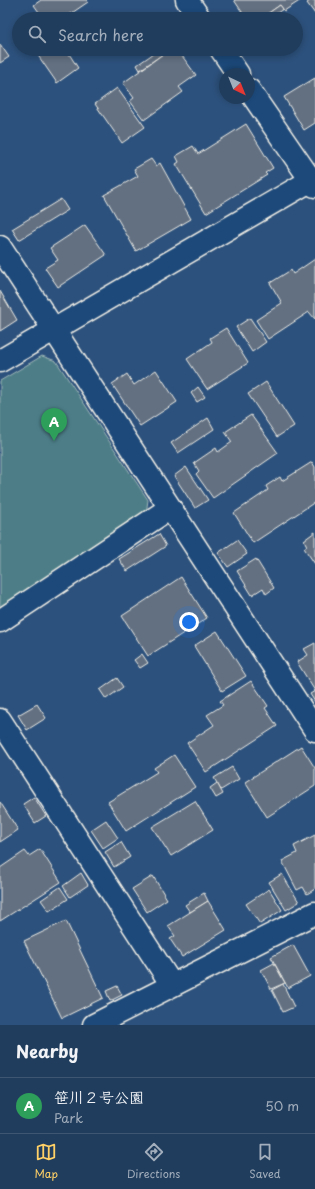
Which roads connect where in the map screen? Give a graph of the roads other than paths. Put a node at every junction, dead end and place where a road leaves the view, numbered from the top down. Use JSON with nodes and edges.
{"nodes":[{"id":1,"x":187,"y":0,"type":"edge"},
{"id":2,"x":195,"y":12,"type":"edge"},
{"id":3,"x":226,"y":56,"type":"edge"},
{"id":4,"x":234,"y":68,"type":"edge"},
{"id":5,"x":255,"y":98,"type":"edge"},
{"id":6,"x":314,"y":182,"type":"edge"},
{"id":7,"x":0,"y":247,"type":"edge"},
{"id":8,"x":54,"y":330,"type":"junction"},
{"id":9,"x":0,"y":361,"type":"edge"},
{"id":10,"x":170,"y":508,"type":"junction"},
{"id":11,"x":0,"y":621,"type":"edge"},
{"id":12,"x":0,"y":720,"type":"edge"},
{"id":13,"x":315,"y":730,"type":"edge"},
{"id":14,"x":315,"y":913,"type":"edge"},
{"id":15,"x":172,"y":985,"type":"junction"},
{"id":16,"x":94,"y":1025,"type":"edge"}],
"edges":[{"from":1,"to":2,"type":"street"},
{"from":3,"to":4,"type":"street"},
{"from":5,"to":6,"type":"street"},
{"from":6,"to":8,"type":"street"},
{"from":7,"to":8,"type":"street"},
{"from":8,"to":9,"type":"street"},
{"from":8,"to":10,"type":"street"},
{"from":10,"to":11,"type":"street"},
{"from":10,"to":13,"type":"street"},
{"from":12,"to":15,"type":"street"},
{"from":14,"to":15,"type":"street"},
{"from":15,"to":16,"type":"street"}]}
